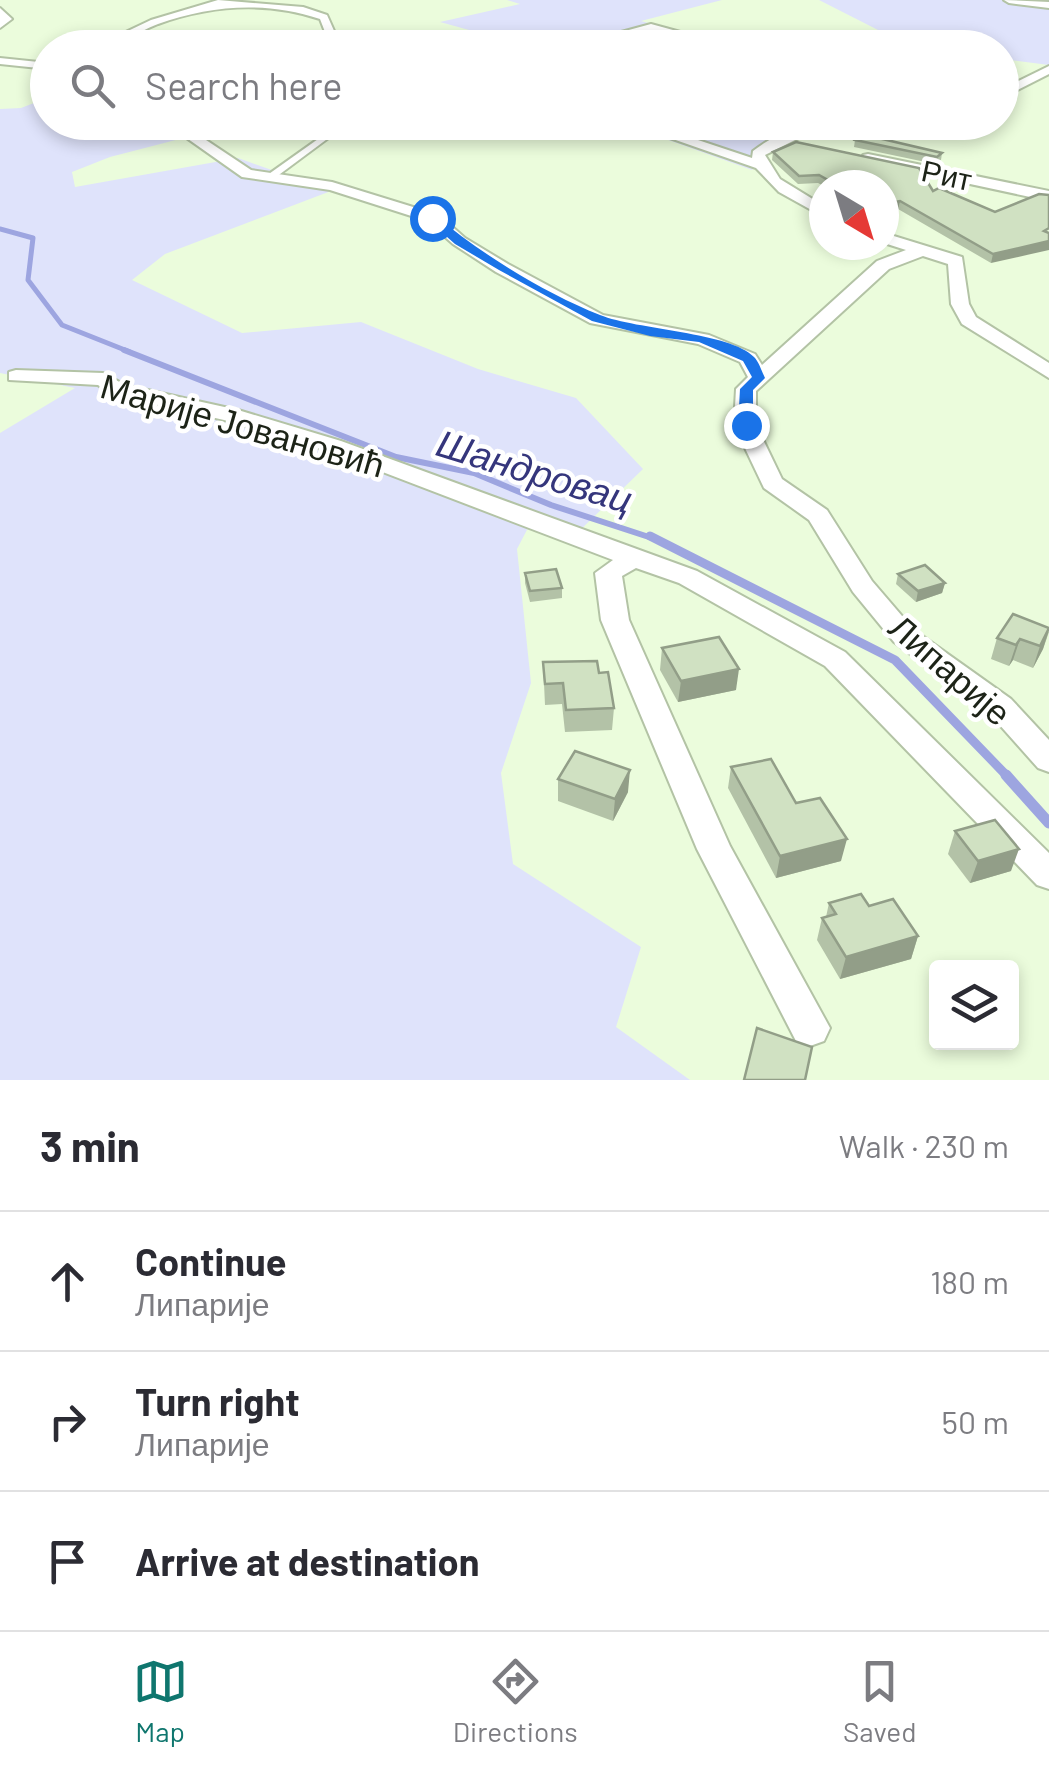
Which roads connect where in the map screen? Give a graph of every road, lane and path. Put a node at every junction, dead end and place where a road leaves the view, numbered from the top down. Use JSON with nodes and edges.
{"nodes":[{"id":1,"x":1009,"y":0,"type":"edge"},
{"id":2,"x":226,"y":1,"type":"edge"},
{"id":3,"x":1049,"y":5,"type":"edge"},
{"id":4,"x":0,"y":11,"type":"edge"},
{"id":5,"x":0,"y":25,"type":"edge"},
{"id":6,"x":137,"y":30,"type":"edge"},
{"id":7,"x":329,"y":30,"type":"edge"},
{"id":8,"x":0,"y":60,"type":"edge"},
{"id":9,"x":30,"y":64,"type":"edge"},
{"id":10,"x":1049,"y":69,"type":"edge"},
{"id":11,"x":1019,"y":85,"type":"edge"},
{"id":12,"x":195,"y":140,"type":"edge"},
{"id":13,"x":322,"y":140,"type":"edge"},
{"id":14,"x":684,"y":140,"type":"edge"},
{"id":15,"x":777,"y":140,"type":"edge"},
{"id":16,"x":845,"y":154,"type":"edge"},
{"id":17,"x":760,"y":165,"type":"junction"},
{"id":18,"x":269,"y":178,"type":"junction"},
{"id":19,"x":1049,"y":196,"type":"edge"},
{"id":20,"x":809,"y":204,"type":"edge"},
{"id":21,"x":899,"y":242,"type":"edge"},
{"id":22,"x":925,"y":249,"type":"junction"},
{"id":23,"x":1049,"y":372,"type":"edge"},
{"id":24,"x":16,"y":376,"type":"dead end"},
{"id":25,"x":758,"y":378,"type":"junction"},
{"id":26,"x":634,"y":559,"type":"junction"},
{"id":27,"x":1049,"y":760,"type":"edge"},
{"id":28,"x":1049,"y":875,"type":"edge"},
{"id":29,"x":810,"y":1028,"type":"dead end"}],
"edges":[{"from":1,"to":3,"type":"street"},
{"from":2,"to":6,"type":"street"},
{"from":2,"to":7,"type":"street"},
{"from":4,"to":5,"type":"street"},
{"from":8,"to":9,"type":"street"},
{"from":10,"to":11,"type":"street"},
{"from":12,"to":18,"type":"street"},
{"from":13,"to":18,"type":"lane"},
{"from":14,"to":17,"type":"street"},
{"from":15,"to":17,"type":"street"},
{"from":16,"to":19,"type":"street","name":"Рит"},
{"from":17,"to":20,"type":"street"},
{"from":18,"to":25,"type":"street"},
{"from":21,"to":22,"type":"street"},
{"from":22,"to":23,"type":"street"},
{"from":22,"to":25,"type":"street"},
{"from":24,"to":26,"type":"street","name":"Марије Јовановић"},
{"from":25,"to":27,"type":"street","name":"Липарије"},
{"from":26,"to":28,"type":"street","name":"Марије Јовановић"},
{"from":26,"to":29,"type":"street"}]}
